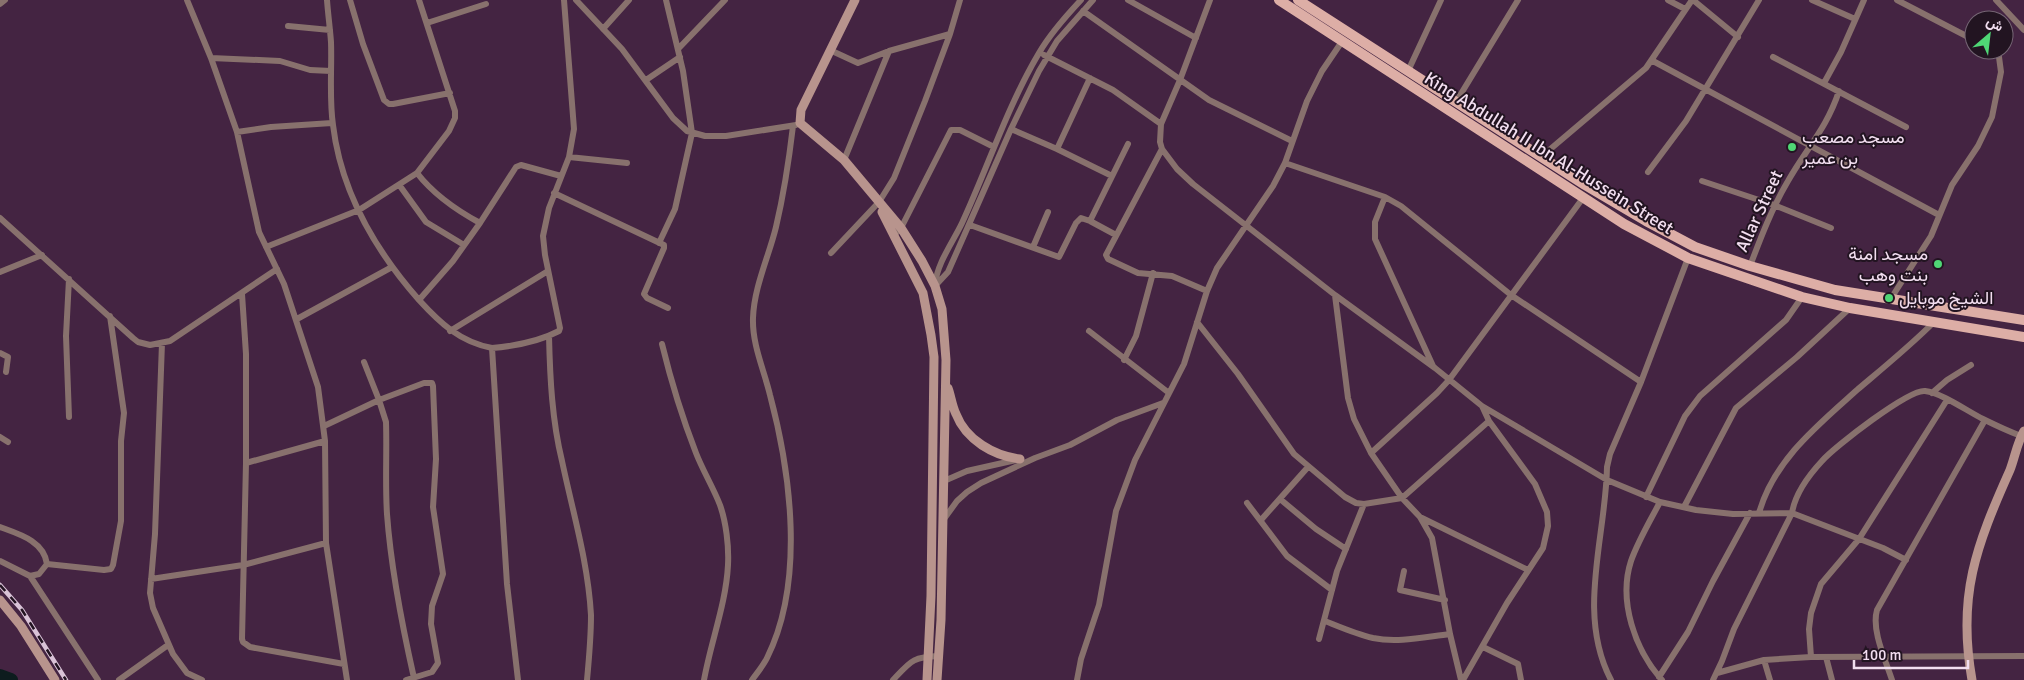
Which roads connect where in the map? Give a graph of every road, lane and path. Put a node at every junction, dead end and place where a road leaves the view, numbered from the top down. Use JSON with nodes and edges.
{"nodes":[{"id":1,"x":5,"y":0,"type":"edge"},
{"id":2,"x":187,"y":0,"type":"edge"},
{"id":3,"x":327,"y":0,"type":"edge"},
{"id":4,"x":350,"y":0,"type":"edge"},
{"id":5,"x":419,"y":0,"type":"edge"},
{"id":6,"x":564,"y":0,"type":"edge"},
{"id":7,"x":576,"y":0,"type":"edge"},
{"id":8,"x":629,"y":0,"type":"edge"},
{"id":9,"x":666,"y":0,"type":"edge"},
{"id":10,"x":724,"y":0,"type":"edge"},
{"id":11,"x":855,"y":0,"type":"edge"},
{"id":12,"x":960,"y":0,"type":"edge"},
{"id":13,"x":1081,"y":0,"type":"edge"},
{"id":14,"x":1093,"y":0,"type":"edge"},
{"id":15,"x":1128,"y":0,"type":"edge"},
{"id":16,"x":1210,"y":0,"type":"edge"},
{"id":17,"x":1279,"y":0,"type":"edge"},
{"id":18,"x":1298,"y":0,"type":"edge"},
{"id":19,"x":1441,"y":0,"type":"edge"},
{"id":20,"x":1518,"y":0,"type":"edge"},
{"id":21,"x":1668,"y":0,"type":"edge"},
{"id":22,"x":1692,"y":0,"type":"edge"},
{"id":23,"x":1759,"y":0,"type":"edge"},
{"id":24,"x":1812,"y":0,"type":"edge"},
{"id":25,"x":1864,"y":0,"type":"edge"},
{"id":26,"x":1897,"y":0,"type":"edge"},
{"id":27,"x":1996,"y":0,"type":"edge"},
{"id":28,"x":0,"y":4,"type":"edge"},
{"id":29,"x":486,"y":4,"type":"dead end"},
{"id":30,"x":1685,"y":9,"type":"junction"},
{"id":31,"x":1083,"y":11,"type":"junction"},
{"id":32,"x":1855,"y":19,"type":"junction"},
{"id":33,"x":427,"y":23,"type":"junction"},
{"id":34,"x":288,"y":26,"type":"dead end"},
{"id":35,"x":603,"y":29,"type":"junction"},
{"id":36,"x":330,"y":30,"type":"junction"},
{"id":37,"x":2024,"y":30,"type":"edge"},
{"id":38,"x":950,"y":34,"type":"junction"},
{"id":39,"x":1964,"y":35,"type":"edge"},
{"id":40,"x":1738,"y":37,"type":"junction"},
{"id":41,"x":1196,"y":38,"type":"junction"},
{"id":42,"x":1343,"y":40,"type":"junction"},
{"id":43,"x":678,"y":49,"type":"junction"},
{"id":44,"x":832,"y":51,"type":"junction"},
{"id":45,"x":889,"y":51,"type":"junction"},
{"id":46,"x":1039,"y":52,"type":"junction"},
{"id":47,"x":1047,"y":56,"type":"junction"},
{"id":48,"x":680,"y":57,"type":"junction"},
{"id":49,"x":1773,"y":57,"type":"dead end"},
{"id":50,"x":211,"y":58,"type":"junction"},
{"id":51,"x":1999,"y":60,"type":"edge"},
{"id":52,"x":1653,"y":61,"type":"junction"},
{"id":53,"x":330,"y":71,"type":"junction"},
{"id":54,"x":1408,"y":71,"type":"junction"},
{"id":55,"x":1090,"y":78,"type":"junction"},
{"id":56,"x":646,"y":80,"type":"junction"},
{"id":57,"x":1180,"y":80,"type":"junction"},
{"id":58,"x":1824,"y":83,"type":"junction"},
{"id":59,"x":1706,"y":90,"type":"junction"},
{"id":60,"x":1839,"y":91,"type":"junction"},
{"id":61,"x":450,"y":93,"type":"junction"},
{"id":62,"x":1456,"y":102,"type":"junction"},
{"id":63,"x":332,"y":123,"type":"junction"},
{"id":64,"x":796,"y":124,"type":"junction"},
{"id":65,"x":1161,"y":124,"type":"junction"},
{"id":66,"x":1906,"y":127,"type":"dead end"},
{"id":67,"x":1011,"y":129,"type":"junction"},
{"id":68,"x":237,"y":132,"type":"junction"},
{"id":69,"x":692,"y":133,"type":"junction"},
{"id":70,"x":1495,"y":133,"type":"junction"},
{"id":71,"x":1292,"y":141,"type":"junction"},
{"id":72,"x":1128,"y":144,"type":"dead end"},
{"id":73,"x":1811,"y":146,"type":"junction"},
{"id":74,"x":994,"y":147,"type":"junction"},
{"id":75,"x":1057,"y":149,"type":"junction"},
{"id":76,"x":1162,"y":149,"type":"junction"},
{"id":77,"x":1520,"y":149,"type":"junction"},
{"id":78,"x":569,"y":157,"type":"junction"},
{"id":79,"x":1541,"y":157,"type":"junction"},
{"id":80,"x":844,"y":160,"type":"junction"},
{"id":81,"x":626,"y":163,"type":"dead end"},
{"id":82,"x":1285,"y":163,"type":"junction"},
{"id":83,"x":1648,"y":172,"type":"dead end"},
{"id":84,"x":417,"y":173,"type":"junction"},
{"id":85,"x":562,"y":176,"type":"junction"},
{"id":86,"x":1112,"y":176,"type":"junction"},
{"id":87,"x":1702,"y":182,"type":"dead end"},
{"id":88,"x":400,"y":186,"type":"junction"},
{"id":89,"x":554,"y":193,"type":"junction"},
{"id":90,"x":1385,"y":197,"type":"junction"},
{"id":91,"x":1583,"y":198,"type":"junction"},
{"id":92,"x":878,"y":202,"type":"junction"},
{"id":93,"x":1774,"y":205,"type":"junction"},
{"id":94,"x":358,"y":210,"type":"junction"},
{"id":95,"x":1048,"y":212,"type":"dead end"},
{"id":96,"x":1939,"y":215,"type":"junction"},
{"id":97,"x":0,"y":218,"type":"edge"},
{"id":98,"x":1090,"y":221,"type":"junction"},
{"id":99,"x":480,"y":222,"type":"junction"},
{"id":100,"x":1246,"y":224,"type":"junction"},
{"id":101,"x":970,"y":225,"type":"junction"},
{"id":102,"x":1831,"y":228,"type":"dead end"},
{"id":103,"x":898,"y":232,"type":"junction"},
{"id":104,"x":1116,"y":235,"type":"junction"},
{"id":105,"x":659,"y":243,"type":"junction"},
{"id":106,"x":464,"y":245,"type":"junction"},
{"id":107,"x":266,"y":247,"type":"junction"},
{"id":108,"x":1033,"y":247,"type":"junction"},
{"id":109,"x":831,"y":253,"type":"dead end"},
{"id":110,"x":42,"y":255,"type":"junction"},
{"id":111,"x":1688,"y":258,"type":"junction"},
{"id":112,"x":1750,"y":266,"type":"junction"},
{"id":113,"x":392,"y":267,"type":"junction"},
{"id":114,"x":277,"y":269,"type":"junction"},
{"id":115,"x":548,"y":271,"type":"junction"},
{"id":116,"x":0,"y":272,"type":"edge"},
{"id":117,"x":1153,"y":273,"type":"junction"},
{"id":118,"x":69,"y":279,"type":"junction"},
{"id":119,"x":934,"y":286,"type":"junction"},
{"id":120,"x":1207,"y":291,"type":"junction"},
{"id":121,"x":922,"y":293,"type":"junction"},
{"id":122,"x":242,"y":294,"type":"junction"},
{"id":123,"x":1335,"y":295,"type":"junction"},
{"id":124,"x":1511,"y":295,"type":"junction"},
{"id":125,"x":1802,"y":297,"type":"junction"},
{"id":126,"x":419,"y":300,"type":"junction"},
{"id":127,"x":1890,"y":300,"type":"junction"},
{"id":128,"x":668,"y":308,"type":"dead end"},
{"id":129,"x":1850,"y":308,"type":"junction"},
{"id":130,"x":110,"y":316,"type":"junction"},
{"id":131,"x":297,"y":319,"type":"junction"},
{"id":132,"x":2024,"y":320,"type":"edge"},
{"id":133,"x":1935,"y":321,"type":"junction"},
{"id":134,"x":1197,"y":322,"type":"junction"},
{"id":135,"x":450,"y":331,"type":"junction"},
{"id":136,"x":1088,"y":331,"type":"dead end"},
{"id":137,"x":549,"y":336,"type":"junction"},
{"id":138,"x":2024,"y":337,"type":"edge"},
{"id":139,"x":162,"y":343,"type":"junction"},
{"id":140,"x":662,"y":344,"type":"dead end"},
{"id":141,"x":492,"y":348,"type":"junction"},
{"id":142,"x":0,"y":353,"type":"edge"},
{"id":143,"x":1124,"y":360,"type":"junction"},
{"id":144,"x":364,"y":362,"type":"dead end"},
{"id":145,"x":1971,"y":365,"type":"dead end"},
{"id":146,"x":1434,"y":368,"type":"junction"},
{"id":147,"x":6,"y":372,"type":"dead end"},
{"id":148,"x":946,"y":378,"type":"junction"},
{"id":149,"x":1449,"y":380,"type":"junction"},
{"id":150,"x":1641,"y":382,"type":"junction"},
{"id":151,"x":1169,"y":393,"type":"junction"},
{"id":152,"x":1932,"y":393,"type":"junction"},
{"id":153,"x":379,"y":400,"type":"junction"},
{"id":154,"x":1947,"y":400,"type":"junction"},
{"id":155,"x":1163,"y":403,"type":"junction"},
{"id":156,"x":1482,"y":406,"type":"junction"},
{"id":157,"x":69,"y":417,"type":"dead end"},
{"id":158,"x":1986,"y":420,"type":"junction"},
{"id":159,"x":1489,"y":421,"type":"junction"},
{"id":160,"x":324,"y":426,"type":"junction"},
{"id":161,"x":0,"y":437,"type":"edge"},
{"id":162,"x":2023,"y":437,"type":"edge"},
{"id":163,"x":325,"y":441,"type":"junction"},
{"id":164,"x":8,"y":442,"type":"dead end"},
{"id":165,"x":1371,"y":453,"type":"junction"},
{"id":166,"x":1035,"y":458,"type":"junction"},
{"id":167,"x":1020,"y":459,"type":"junction"},
{"id":168,"x":246,"y":463,"type":"junction"},
{"id":169,"x":1308,"y":467,"type":"junction"},
{"id":170,"x":1607,"y":480,"type":"junction"},
{"id":171,"x":944,"y":481,"type":"junction"},
{"id":172,"x":932,"y":486,"type":"junction"},
{"id":173,"x":1402,"y":498,"type":"junction"},
{"id":174,"x":1646,"y":498,"type":"junction"},
{"id":175,"x":1280,"y":499,"type":"junction"},
{"id":176,"x":1660,"y":502,"type":"junction"},
{"id":177,"x":1247,"y":504,"type":"dead end"},
{"id":178,"x":1364,"y":504,"type":"junction"},
{"id":179,"x":1684,"y":508,"type":"junction"},
{"id":180,"x":1750,"y":513,"type":"junction"},
{"id":181,"x":1759,"y":513,"type":"junction"},
{"id":182,"x":1792,"y":513,"type":"junction"},
{"id":183,"x":1420,"y":517,"type":"junction"},
{"id":184,"x":944,"y":519,"type":"junction"},
{"id":185,"x":1261,"y":520,"type":"junction"},
{"id":186,"x":0,"y":527,"type":"edge"},
{"id":187,"x":1859,"y":539,"type":"junction"},
{"id":188,"x":326,"y":543,"type":"junction"},
{"id":189,"x":1346,"y":549,"type":"junction"},
{"id":190,"x":1906,"y":560,"type":"junction"},
{"id":191,"x":0,"y":561,"type":"edge"},
{"id":192,"x":47,"y":564,"type":"junction"},
{"id":193,"x":243,"y":565,"type":"junction"},
{"id":194,"x":1528,"y":570,"type":"junction"},
{"id":195,"x":1404,"y":571,"type":"dead end"},
{"id":196,"x":30,"y":576,"type":"junction"},
{"id":197,"x":151,"y":579,"type":"junction"},
{"id":198,"x":1332,"y":590,"type":"junction"},
{"id":199,"x":0,"y":600,"type":"edge"},
{"id":200,"x":1445,"y":600,"type":"junction"},
{"id":201,"x":1325,"y":621,"type":"junction"},
{"id":202,"x":1450,"y":634,"type":"junction"},
{"id":203,"x":1319,"y":639,"type":"dead end"},
{"id":204,"x":168,"y":645,"type":"junction"},
{"id":205,"x":1483,"y":647,"type":"junction"},
{"id":206,"x":1967,"y":655,"type":"junction"},
{"id":207,"x":934,"y":656,"type":"junction"},
{"id":208,"x":2024,"y":656,"type":"edge"},
{"id":209,"x":1811,"y":657,"type":"junction"},
{"id":210,"x":1826,"y":657,"type":"junction"},
{"id":211,"x":1885,"y":657,"type":"junction"},
{"id":212,"x":1764,"y":660,"type":"junction"},
{"id":213,"x":344,"y":664,"type":"junction"},
{"id":214,"x":1717,"y":673,"type":"junction"},
{"id":215,"x":414,"y":678,"type":"junction"},
{"id":216,"x":1660,"y":678,"type":"edge"},
{"id":217,"x":54,"y":680,"type":"edge"},
{"id":218,"x":98,"y":680,"type":"edge"},
{"id":219,"x":120,"y":680,"type":"edge"},
{"id":220,"x":202,"y":680,"type":"edge"},
{"id":221,"x":347,"y":680,"type":"edge"},
{"id":222,"x":406,"y":680,"type":"edge"},
{"id":223,"x":518,"y":680,"type":"edge"},
{"id":224,"x":587,"y":680,"type":"edge"},
{"id":225,"x":704,"y":680,"type":"edge"},
{"id":226,"x":752,"y":680,"type":"edge"},
{"id":227,"x":893,"y":680,"type":"edge"},
{"id":228,"x":928,"y":680,"type":"edge"},
{"id":229,"x":937,"y":680,"type":"edge"},
{"id":230,"x":1076,"y":680,"type":"edge"},
{"id":231,"x":1462,"y":680,"type":"edge"},
{"id":232,"x":1521,"y":680,"type":"edge"},
{"id":233,"x":1610,"y":680,"type":"edge"},
{"id":234,"x":1712,"y":680,"type":"edge"},
{"id":235,"x":1770,"y":680,"type":"edge"},
{"id":236,"x":1832,"y":680,"type":"edge"},
{"id":237,"x":1892,"y":680,"type":"edge"},
{"id":238,"x":1972,"y":680,"type":"edge"}],
"edges":[{"from":1,"to":28,"type":"street"},
{"from":2,"to":50,"type":"street"},
{"from":3,"to":36,"type":"street"},
{"from":4,"to":61,"type":"street"},
{"from":5,"to":33,"type":"street"},
{"from":6,"to":78,"type":"street"},
{"from":7,"to":35,"type":"street"},
{"from":8,"to":35,"type":"street"},
{"from":9,"to":43,"type":"street"},
{"from":10,"to":43,"type":"street"},
{"from":11,"to":44,"type":"street"},
{"from":12,"to":38,"type":"street"},
{"from":13,"to":46,"type":"street"},
{"from":14,"to":31,"type":"street"},
{"from":15,"to":41,"type":"street"},
{"from":16,"to":41,"type":"street"},
{"from":17,"to":42,"type":"main road","name":"King Abdullah II Ibn Al-Hussein Street"},
{"from":18,"to":54,"type":"main road","name":"King Abdullah II Ibn Al-Hussein Street"},
{"from":19,"to":54,"type":"street"},
{"from":20,"to":62,"type":"street"},
{"from":21,"to":30,"type":"street"},
{"from":22,"to":30,"type":"street"},
{"from":22,"to":40,"type":"street"},
{"from":23,"to":40,"type":"street"},
{"from":24,"to":32,"type":"street"},
{"from":25,"to":32,"type":"street"},
{"from":26,"to":39,"type":"street"},
{"from":27,"to":37,"type":"street"},
{"from":29,"to":33,"type":"street"},
{"from":30,"to":52,"type":"street"},
{"from":31,"to":47,"type":"street"},
{"from":31,"to":57,"type":"street"},
{"from":32,"to":58,"type":"street"},
{"from":33,"to":61,"type":"street"},
{"from":34,"to":36,"type":"street"},
{"from":35,"to":56,"type":"street"},
{"from":36,"to":53,"type":"street"},
{"from":38,"to":45,"type":"street"},
{"from":38,"to":92,"type":"street"},
{"from":40,"to":59,"type":"street"},
{"from":41,"to":57,"type":"street"},
{"from":42,"to":70,"type":"main road","name":"King Abdullah II Ibn Al-Hussein Street"},
{"from":42,"to":71,"type":"street"},
{"from":43,"to":48,"type":"street"},
{"from":44,"to":45,"type":"street"},
{"from":44,"to":64,"type":"street"},
{"from":45,"to":80,"type":"street"},
{"from":46,"to":47,"type":"street"},
{"from":46,"to":74,"type":"street"},
{"from":47,"to":55,"type":"street"},
{"from":47,"to":67,"type":"street"},
{"from":48,"to":56,"type":"street"},
{"from":48,"to":69,"type":"street"},
{"from":49,"to":58,"type":"street"},
{"from":50,"to":53,"type":"street"},
{"from":50,"to":68,"type":"street"},
{"from":51,"to":96,"type":"street"},
{"from":52,"to":59,"type":"street"},
{"from":52,"to":79,"type":"street"},
{"from":53,"to":63,"type":"street"},
{"from":54,"to":62,"type":"main road","name":"King Abdullah II Ibn Al-Hussein Street"},
{"from":55,"to":65,"type":"street"},
{"from":55,"to":75,"type":"street"},
{"from":56,"to":69,"type":"street"},
{"from":57,"to":65,"type":"street"},
{"from":57,"to":71,"type":"street"},
{"from":58,"to":60,"type":"street"},
{"from":59,"to":73,"type":"street"},
{"from":59,"to":83,"type":"street"},
{"from":60,"to":66,"type":"street"},
{"from":60,"to":73,"type":"street","name":"Allar Street"},
{"from":61,"to":84,"type":"street"},
{"from":62,"to":70,"type":"main road","name":"King Abdullah II Ibn Al-Hussein Street"},
{"from":63,"to":68,"type":"street"},
{"from":63,"to":94,"type":"street"},
{"from":64,"to":69,"type":"street"},
{"from":64,"to":80,"type":"street"},
{"from":64,"to":226,"type":"street"},
{"from":65,"to":76,"type":"street"},
{"from":67,"to":75,"type":"street"},
{"from":67,"to":101,"type":"street"},
{"from":68,"to":107,"type":"street"},
{"from":69,"to":105,"type":"street"},
{"from":70,"to":77,"type":"main road","name":"King Abdullah II Ibn Al-Hussein Street"},
{"from":71,"to":82,"type":"street"},
{"from":72,"to":86,"type":"street"},
{"from":73,"to":93,"type":"street","name":"Allar Street"},
{"from":73,"to":96,"type":"street"},
{"from":74,"to":103,"type":"street"},
{"from":74,"to":119,"type":"street"},
{"from":75,"to":86,"type":"street"},
{"from":76,"to":100,"type":"street"},
{"from":76,"to":104,"type":"street"},
{"from":77,"to":79,"type":"main road","name":"King Abdullah II Ibn Al-Hussein Street"},
{"from":77,"to":91,"type":"main road","name":"King Abdullah II Ibn Al-Hussein Street"},
{"from":78,"to":81,"type":"street"},
{"from":78,"to":85,"type":"street"},
{"from":79,"to":112,"type":"main road","name":"King Abdullah II Ibn Al-Hussein Street"},
{"from":80,"to":92,"type":"street"},
{"from":82,"to":90,"type":"street"},
{"from":82,"to":100,"type":"street"},
{"from":84,"to":88,"type":"street"},
{"from":84,"to":99,"type":"street"},
{"from":85,"to":89,"type":"street"},
{"from":85,"to":99,"type":"street"},
{"from":86,"to":98,"type":"street"},
{"from":87,"to":93,"type":"street"},
{"from":88,"to":94,"type":"street"},
{"from":88,"to":106,"type":"street"},
{"from":89,"to":105,"type":"street"},
{"from":89,"to":115,"type":"street"},
{"from":90,"to":124,"type":"street"},
{"from":90,"to":146,"type":"street"},
{"from":91,"to":111,"type":"main road","name":"King Abdullah II Ibn Al-Hussein Street"},
{"from":91,"to":124,"type":"street"},
{"from":92,"to":103,"type":"street"},
{"from":92,"to":109,"type":"street"},
{"from":93,"to":102,"type":"street"},
{"from":93,"to":112,"type":"street","name":"Allar Street"},
{"from":94,"to":107,"type":"street"},
{"from":94,"to":113,"type":"street"},
{"from":95,"to":108,"type":"street"},
{"from":96,"to":127,"type":"street"},
{"from":97,"to":110,"type":"street"},
{"from":98,"to":104,"type":"street"},
{"from":98,"to":108,"type":"street"},
{"from":99,"to":106,"type":"street"},
{"from":100,"to":120,"type":"street"},
{"from":100,"to":123,"type":"street"},
{"from":101,"to":108,"type":"street"},
{"from":101,"to":119,"type":"street"},
{"from":103,"to":119,"type":"street"},
{"from":103,"to":121,"type":"street"},
{"from":104,"to":117,"type":"street"},
{"from":105,"to":128,"type":"street"},
{"from":106,"to":126,"type":"street"},
{"from":107,"to":114,"type":"street"},
{"from":110,"to":116,"type":"street"},
{"from":110,"to":118,"type":"street"},
{"from":111,"to":125,"type":"main road","name":"King Abdullah II Ibn Al-Hussein Street"},
{"from":111,"to":150,"type":"street"},
{"from":112,"to":127,"type":"main road","name":"King Abdullah II Ibn Al-Hussein Street"},
{"from":113,"to":126,"type":"street"},
{"from":113,"to":131,"type":"street"},
{"from":114,"to":122,"type":"street"},
{"from":114,"to":131,"type":"street"},
{"from":115,"to":135,"type":"street"},
{"from":115,"to":137,"type":"street"},
{"from":117,"to":120,"type":"street"},
{"from":117,"to":143,"type":"street"},
{"from":118,"to":130,"type":"street"},
{"from":118,"to":157,"type":"street"},
{"from":119,"to":121,"type":"street"},
{"from":119,"to":148,"type":"street"},
{"from":120,"to":134,"type":"street"},
{"from":121,"to":172,"type":"street"},
{"from":122,"to":139,"type":"street"},
{"from":122,"to":168,"type":"street"},
{"from":123,"to":146,"type":"street"},
{"from":123,"to":165,"type":"street"},
{"from":124,"to":149,"type":"street"},
{"from":124,"to":150,"type":"street"},
{"from":125,"to":129,"type":"main road","name":"King Abdullah II Ibn Al-Hussein Street"},
{"from":125,"to":174,"type":"street"},
{"from":126,"to":135,"type":"street"},
{"from":127,"to":132,"type":"main road","name":"King Abdullah II Ibn Al-Hussein Street"},
{"from":129,"to":133,"type":"main road","name":"King Abdullah II Ibn Al-Hussein Street"},
{"from":129,"to":179,"type":"street"},
{"from":130,"to":139,"type":"street"},
{"from":130,"to":192,"type":"street"},
{"from":131,"to":160,"type":"street"},
{"from":133,"to":138,"type":"main road","name":"King Abdullah II Ibn Al-Hussein Street"},
{"from":133,"to":181,"type":"street"},
{"from":134,"to":151,"type":"street"},
{"from":134,"to":169,"type":"street"},
{"from":135,"to":141,"type":"street"},
{"from":136,"to":143,"type":"street"},
{"from":137,"to":141,"type":"street"},
{"from":137,"to":224,"type":"street"},
{"from":139,"to":197,"type":"street"},
{"from":140,"to":225,"type":"street"},
{"from":141,"to":223,"type":"street"},
{"from":142,"to":147,"type":"street"},
{"from":143,"to":151,"type":"street"},
{"from":144,"to":153,"type":"street"},
{"from":145,"to":152,"type":"street"},
{"from":146,"to":149,"type":"street"},
{"from":148,"to":167,"type":"street"},
{"from":148,"to":171,"type":"street"},
{"from":149,"to":156,"type":"street"},
{"from":149,"to":165,"type":"street"},
{"from":150,"to":170,"type":"street"},
{"from":151,"to":155,"type":"street"},
{"from":152,"to":154,"type":"street"},
{"from":152,"to":182,"type":"street"},
{"from":153,"to":160,"type":"street"},
{"from":153,"to":215,"type":"street"},
{"from":153,"to":215,"type":"street"},
{"from":154,"to":158,"type":"street"},
{"from":154,"to":187,"type":"street"},
{"from":155,"to":166,"type":"street"},
{"from":155,"to":230,"type":"street"},
{"from":156,"to":159,"type":"street"},
{"from":156,"to":170,"type":"street"},
{"from":158,"to":162,"type":"street"},
{"from":158,"to":190,"type":"street"},
{"from":159,"to":173,"type":"street"},
{"from":159,"to":194,"type":"street"},
{"from":160,"to":163,"type":"street"},
{"from":161,"to":164,"type":"street"},
{"from":162,"to":206,"type":"street"},
{"from":163,"to":168,"type":"street"},
{"from":163,"to":188,"type":"street"},
{"from":165,"to":173,"type":"street"},
{"from":166,"to":167,"type":"street"},
{"from":166,"to":184,"type":"street"},
{"from":167,"to":171,"type":"street"},
{"from":168,"to":193,"type":"street"},
{"from":169,"to":175,"type":"street"},
{"from":169,"to":178,"type":"street"},
{"from":170,"to":174,"type":"street"},
{"from":170,"to":233,"type":"street"},
{"from":171,"to":172,"type":"street"},
{"from":171,"to":184,"type":"street"},
{"from":172,"to":207,"type":"street"},
{"from":173,"to":178,"type":"street"},
{"from":173,"to":183,"type":"street"},
{"from":174,"to":176,"type":"street"},
{"from":175,"to":185,"type":"street"},
{"from":175,"to":189,"type":"street"},
{"from":176,"to":179,"type":"street"},
{"from":176,"to":216,"type":"street"},
{"from":177,"to":185,"type":"street"},
{"from":178,"to":189,"type":"street"},
{"from":179,"to":180,"type":"street"},
{"from":180,"to":181,"type":"street"},
{"from":180,"to":216,"type":"street"},
{"from":181,"to":182,"type":"street"},
{"from":182,"to":187,"type":"street"},
{"from":182,"to":214,"type":"street"},
{"from":183,"to":194,"type":"street"},
{"from":183,"to":200,"type":"street"},
{"from":184,"to":207,"type":"street"},
{"from":185,"to":198,"type":"street"},
{"from":186,"to":192,"type":"street"},
{"from":187,"to":190,"type":"street"},
{"from":187,"to":209,"type":"street"},
{"from":188,"to":193,"type":"street"},
{"from":188,"to":213,"type":"street"},
{"from":189,"to":198,"type":"street"},
{"from":190,"to":211,"type":"street"},
{"from":191,"to":196,"type":"street"},
{"from":192,"to":196,"type":"street"},
{"from":193,"to":197,"type":"street"},
{"from":193,"to":213,"type":"street"},
{"from":194,"to":205,"type":"street"},
{"from":195,"to":200,"type":"street"},
{"from":196,"to":218,"type":"street"},
{"from":197,"to":204,"type":"street"},
{"from":198,"to":201,"type":"street"},
{"from":199,"to":217,"type":"street"},
{"from":200,"to":202,"type":"street"},
{"from":201,"to":202,"type":"street"},
{"from":201,"to":203,"type":"street"},
{"from":202,"to":231,"type":"street"},
{"from":204,"to":219,"type":"street"},
{"from":204,"to":220,"type":"street"},
{"from":205,"to":231,"type":"street"},
{"from":205,"to":232,"type":"street"},
{"from":206,"to":208,"type":"street"},
{"from":206,"to":211,"type":"street"},
{"from":206,"to":238,"type":"street"},
{"from":207,"to":227,"type":"street"},
{"from":207,"to":228,"type":"street"},
{"from":207,"to":229,"type":"street"},
{"from":209,"to":210,"type":"street"},
{"from":209,"to":212,"type":"street"},
{"from":210,"to":211,"type":"street"},
{"from":210,"to":236,"type":"street"},
{"from":211,"to":237,"type":"street"},
{"from":212,"to":214,"type":"street"},
{"from":212,"to":235,"type":"street"},
{"from":213,"to":221,"type":"street"},
{"from":214,"to":234,"type":"street"},
{"from":215,"to":222,"type":"street"}]}
